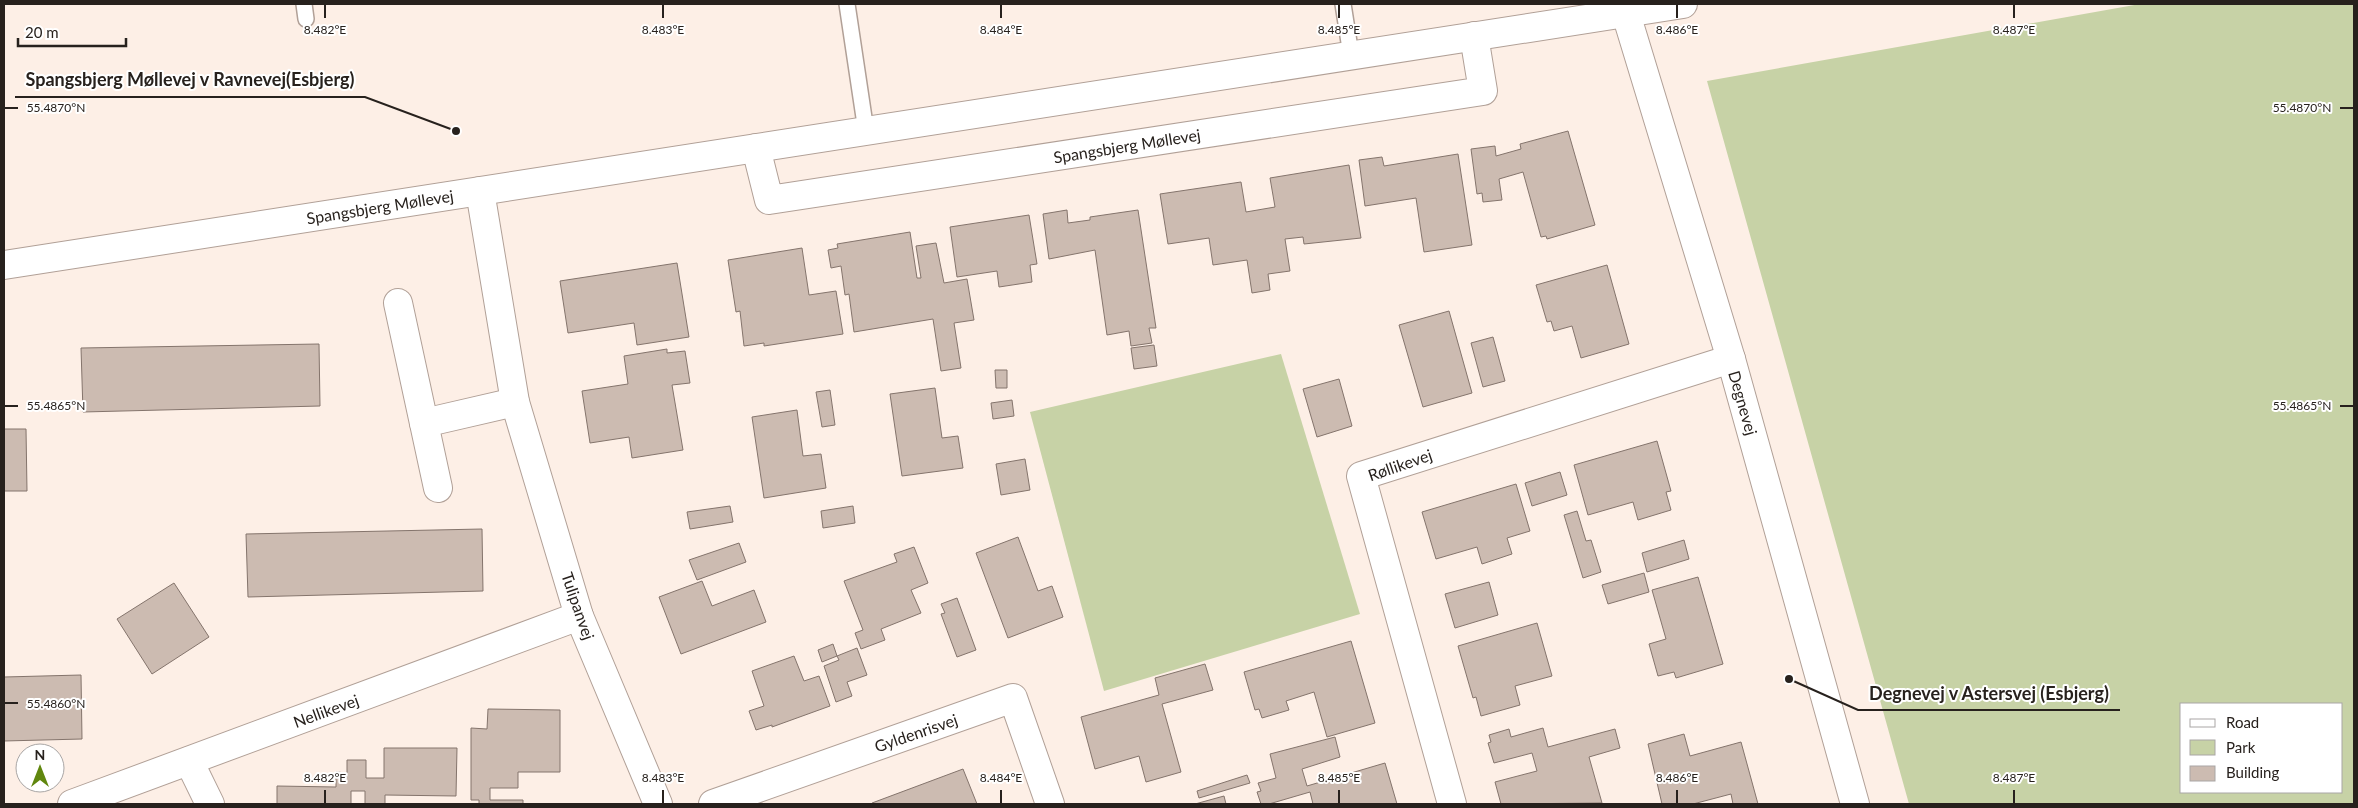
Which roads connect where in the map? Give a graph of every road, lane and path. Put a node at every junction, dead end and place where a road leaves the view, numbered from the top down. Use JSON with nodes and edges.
{"nodes":[{"id":1,"x":304,"y":4,"type":"edge"},
{"id":2,"x":847,"y":4,"type":"edge"},
{"id":3,"x":1343,"y":4,"type":"edge"},
{"id":4,"x":1683,"y":4,"type":"edge"},
{"id":5,"x":1624,"y":8,"type":"edge"},
{"id":6,"x":306,"y":19,"type":"dead end"},
{"id":7,"x":1474,"y":36,"type":"junction"},
{"id":8,"x":1351,"y":55,"type":"junction"},
{"id":9,"x":866,"y":131,"type":"junction"},
{"id":10,"x":756,"y":148,"type":"junction"},
{"id":11,"x":480,"y":191,"type":"junction"},
{"id":12,"x":4,"y":265,"type":"edge"},
{"id":13,"x":398,"y":303,"type":"dead end"},
{"id":14,"x":1731,"y":359,"type":"junction"},
{"id":15,"x":515,"y":402,"type":"junction"},
{"id":16,"x":424,"y":424,"type":"junction"},
{"id":17,"x":438,"y":488,"type":"dead end"},
{"id":18,"x":579,"y":616,"type":"junction"},
{"id":19,"x":189,"y":762,"type":"junction"},
{"id":20,"x":72,"y":804,"type":"edge"},
{"id":21,"x":210,"y":804,"type":"edge"},
{"id":22,"x":658,"y":804,"type":"edge"},
{"id":23,"x":713,"y":804,"type":"edge"},
{"id":24,"x":1050,"y":804,"type":"edge"},
{"id":25,"x":1452,"y":804,"type":"edge"},
{"id":26,"x":1855,"y":804,"type":"edge"}],
"edges":[{"from":1,"to":6,"type":"lane"},
{"from":2,"to":9,"type":"lane"},
{"from":3,"to":8,"type":"lane"},
{"from":4,"to":5,"type":"street","name":"Spangsbjerg Møllevej"},
{"from":5,"to":7,"type":"street","name":"Spangsbjerg Møllevej"},
{"from":5,"to":14,"type":"street","name":"Degnevej"},
{"from":7,"to":8,"type":"street","name":"Spangsbjerg Møllevej"},
{"from":7,"to":10,"type":"street","name":"Spangsbjerg Møllevej"},
{"from":8,"to":9,"type":"street","name":"Spangsbjerg Møllevej"},
{"from":9,"to":10,"type":"street","name":"Spangsbjerg Møllevej"},
{"from":10,"to":11,"type":"street","name":"Spangsbjerg Møllevej"},
{"from":11,"to":12,"type":"street","name":"Spangsbjerg Møllevej"},
{"from":11,"to":15,"type":"street","name":"Tulipanvej"},
{"from":13,"to":16,"type":"street"},
{"from":14,"to":25,"type":"street","name":"Røllikevej"},
{"from":14,"to":26,"type":"street","name":"Degnevej"},
{"from":15,"to":16,"type":"street"},
{"from":15,"to":18,"type":"street","name":"Tulipanvej"},
{"from":16,"to":17,"type":"street"},
{"from":18,"to":19,"type":"street","name":"Nellikevej"},
{"from":18,"to":22,"type":"street","name":"Tulipanvej"},
{"from":19,"to":20,"type":"street","name":"Nellikevej"},
{"from":19,"to":21,"type":"street"},
{"from":23,"to":24,"type":"street","name":"Gyldenrisvej"}]}
